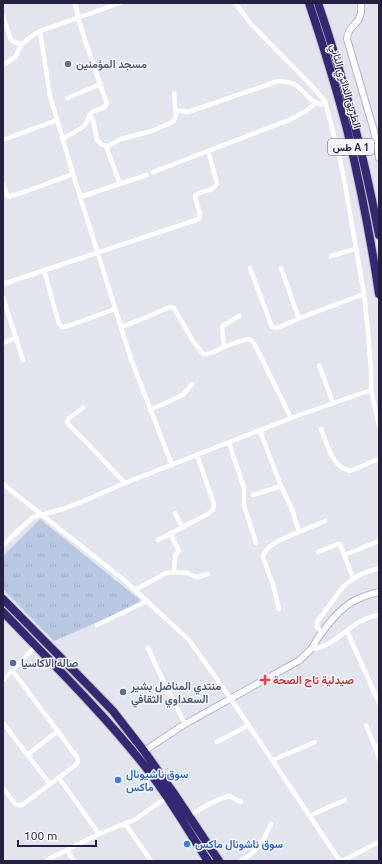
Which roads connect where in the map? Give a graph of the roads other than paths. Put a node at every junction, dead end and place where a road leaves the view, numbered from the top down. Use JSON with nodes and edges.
{"nodes":[{"id":1,"x":75,"y":3,"type":"edge"},
{"id":2,"x":120,"y":3,"type":"edge"},
{"id":3,"x":235,"y":3,"type":"edge"},
{"id":4,"x":309,"y":3,"type":"edge"},
{"id":5,"x":318,"y":3,"type":"edge"},
{"id":6,"x":361,"y":3,"type":"edge"},
{"id":7,"x":3,"y":16,"type":"edge"},
{"id":8,"x":79,"y":18,"type":"junction"},
{"id":9,"x":40,"y":32,"type":"junction"},
{"id":10,"x":22,"y":44,"type":"junction"},
{"id":11,"x":3,"y":65,"type":"edge"},
{"id":12,"x":101,"y":84,"type":"junction"},
{"id":13,"x":174,"y":93,"type":"dead end"},
{"id":14,"x":67,"y":98,"type":"dead end"},
{"id":15,"x":316,"y":103,"type":"junction"},
{"id":16,"x":326,"y":104,"type":"junction"},
{"id":17,"x":176,"y":112,"type":"junction"},
{"id":18,"x":90,"y":114,"type":"junction"},
{"id":19,"x":57,"y":120,"type":"junction"},
{"id":20,"x":376,"y":130,"type":"edge"},
{"id":21,"x":62,"y":138,"type":"junction"},
{"id":22,"x":3,"y":140,"type":"edge"},
{"id":23,"x":106,"y":146,"type":"junction"},
{"id":24,"x":208,"y":151,"type":"junction"},
{"id":25,"x":379,"y":158,"type":"edge"},
{"id":26,"x":153,"y":172,"type":"dead end"},
{"id":27,"x":73,"y":174,"type":"junction"},
{"id":28,"x":147,"y":175,"type":"dead end"},
{"id":29,"x":3,"y":184,"type":"edge"},
{"id":30,"x":120,"y":184,"type":"junction"},
{"id":31,"x":8,"y":197,"type":"junction"},
{"id":32,"x":80,"y":197,"type":"junction"},
{"id":33,"x":3,"y":198,"type":"edge"},
{"id":34,"x":379,"y":235,"type":"edge"},
{"id":35,"x":355,"y":249,"type":"junction"},
{"id":36,"x":97,"y":253,"type":"junction"},
{"id":37,"x":331,"y":256,"type":"dead end"},
{"id":38,"x":250,"y":268,"type":"dead end"},
{"id":39,"x":281,"y":268,"type":"dead end"},
{"id":40,"x":44,"y":270,"type":"junction"},
{"id":41,"x":3,"y":284,"type":"edge"},
{"id":42,"x":364,"y":294,"type":"junction"},
{"id":43,"x":379,"y":294,"type":"edge"},
{"id":44,"x":3,"y":297,"type":"edge"},
{"id":45,"x":115,"y":309,"type":"junction"},
{"id":46,"x":239,"y":316,"type":"dead end"},
{"id":47,"x":299,"y":319,"type":"junction"},
{"id":48,"x":121,"y":327,"type":"junction"},
{"id":49,"x":16,"y":338,"type":"junction"},
{"id":50,"x":3,"y":343,"type":"edge"},
{"id":51,"x":224,"y":347,"type":"junction"},
{"id":52,"x":23,"y":360,"type":"dead end"},
{"id":53,"x":319,"y":365,"type":"dead end"},
{"id":54,"x":192,"y":384,"type":"dead end"},
{"id":55,"x":371,"y":390,"type":"junction"},
{"id":56,"x":333,"y":403,"type":"junction"},
{"id":57,"x":83,"y":408,"type":"dead end"},
{"id":58,"x":150,"y":410,"type":"junction"},
{"id":59,"x":292,"y":418,"type":"junction"},
{"id":60,"x":379,"y":426,"type":"edge"},
{"id":61,"x":321,"y":429,"type":"dead end"},
{"id":62,"x":260,"y":431,"type":"junction"},
{"id":63,"x":229,"y":443,"type":"junction"},
{"id":64,"x":197,"y":455,"type":"junction"},
{"id":65,"x":379,"y":459,"type":"edge"},
{"id":66,"x":172,"y":465,"type":"junction"},
{"id":67,"x":124,"y":483,"type":"junction"},
{"id":68,"x":3,"y":484,"type":"edge"},
{"id":69,"x":281,"y":486,"type":"junction"},
{"id":70,"x":253,"y":495,"type":"dead end"},
{"id":71,"x":174,"y":513,"type":"dead end"},
{"id":72,"x":42,"y":514,"type":"junction"},
{"id":73,"x":325,"y":521,"type":"dead end"},
{"id":74,"x":182,"y":527,"type":"junction"},
{"id":75,"x":299,"y":532,"type":"junction"},
{"id":76,"x":170,"y":534,"type":"junction"},
{"id":77,"x":158,"y":540,"type":"dead end"},
{"id":78,"x":379,"y":541,"type":"edge"},
{"id":79,"x":256,"y":543,"type":"dead end"},
{"id":80,"x":3,"y":545,"type":"edge"},
{"id":81,"x":318,"y":552,"type":"dead end"},
{"id":82,"x":344,"y":555,"type":"junction"},
{"id":83,"x":379,"y":568,"type":"edge"},
{"id":84,"x":174,"y":572,"type":"junction"},
{"id":85,"x":208,"y":574,"type":"dead end"},
{"id":86,"x":353,"y":578,"type":"junction"},
{"id":87,"x":135,"y":590,"type":"junction"},
{"id":88,"x":379,"y":592,"type":"edge"},
{"id":89,"x":3,"y":599,"type":"edge"},
{"id":90,"x":147,"y":601,"type":"junction"},
{"id":91,"x":279,"y":609,"type":"dead end"},
{"id":92,"x":3,"y":612,"type":"edge"},
{"id":93,"x":379,"y":616,"type":"edge"},
{"id":94,"x":97,"y":625,"type":"dead end"},
{"id":95,"x":347,"y":631,"type":"junction"},
{"id":96,"x":322,"y":632,"type":"junction"},
{"id":97,"x":36,"y":646,"type":"junction"},
{"id":98,"x":148,"y":648,"type":"dead end"},
{"id":99,"x":312,"y":649,"type":"junction"},
{"id":100,"x":12,"y":670,"type":"junction"},
{"id":101,"x":81,"y":678,"type":"junction"},
{"id":102,"x":3,"y":680,"type":"edge"},
{"id":103,"x":73,"y":685,"type":"junction"},
{"id":104,"x":231,"y":699,"type":"junction"},
{"id":105,"x":379,"y":703,"type":"edge"},
{"id":106,"x":3,"y":723,"type":"edge"},
{"id":107,"x":185,"y":724,"type":"junction"},
{"id":108,"x":366,"y":724,"type":"dead end"},
{"id":109,"x":249,"y":725,"type":"junction"},
{"id":110,"x":58,"y":731,"type":"junction"},
{"id":111,"x":217,"y":742,"type":"dead end"},
{"id":112,"x":315,"y":742,"type":"dead end"},
{"id":113,"x":377,"y":746,"type":"edge"},
{"id":114,"x":144,"y":751,"type":"junction"},
{"id":115,"x":27,"y":755,"type":"junction"},
{"id":116,"x":379,"y":759,"type":"edge"},
{"id":117,"x":273,"y":760,"type":"junction"},
{"id":118,"x":59,"y":778,"type":"junction"},
{"id":119,"x":50,"y":784,"type":"junction"},
{"id":120,"x":3,"y":788,"type":"edge"},
{"id":121,"x":167,"y":797,"type":"junction"},
{"id":122,"x":345,"y":800,"type":"dead end"},
{"id":123,"x":241,"y":802,"type":"dead end"},
{"id":124,"x":189,"y":816,"type":"junction"},
{"id":125,"x":310,"y":816,"type":"junction"},
{"id":126,"x":125,"y":823,"type":"junction"},
{"id":127,"x":271,"y":824,"type":"dead end"},
{"id":128,"x":99,"y":834,"type":"junction"},
{"id":129,"x":379,"y":842,"type":"edge"},
{"id":130,"x":66,"y":850,"type":"junction"},
{"id":131,"x":47,"y":860,"type":"dead end"},
{"id":132,"x":74,"y":861,"type":"edge"},
{"id":133,"x":151,"y":861,"type":"edge"},
{"id":134,"x":208,"y":861,"type":"edge"},
{"id":135,"x":218,"y":861,"type":"edge"},
{"id":136,"x":241,"y":861,"type":"edge"},
{"id":137,"x":341,"y":861,"type":"edge"}],
"edges":[{"from":1,"to":8,"type":"street"},
{"from":2,"to":8,"type":"street"},
{"from":3,"to":16,"type":"street"},
{"from":4,"to":43,"type":"highway","name":"الطريق الدائري الثاني","number":"طس A 1"},
{"from":5,"to":34,"type":"highway","name":"الطريق الدائري الثاني","number":"طس A 1"},
{"from":6,"to":20,"type":"street"},
{"from":7,"to":10,"type":"street"},
{"from":8,"to":9,"type":"street"},
{"from":8,"to":12,"type":"street"},
{"from":9,"to":10,"type":"street"},
{"from":9,"to":19,"type":"street"},
{"from":10,"to":11,"type":"street"},
{"from":12,"to":14,"type":"street"},
{"from":12,"to":18,"type":"street"},
{"from":13,"to":17,"type":"street"},
{"from":15,"to":16,"type":"street"},
{"from":15,"to":17,"type":"street"},
{"from":15,"to":24,"type":"street"},
{"from":16,"to":35,"type":"street"},
{"from":17,"to":23,"type":"street"},
{"from":18,"to":21,"type":"street"},
{"from":18,"to":23,"type":"street"},
{"from":19,"to":21,"type":"street"},
{"from":19,"to":22,"type":"street"},
{"from":20,"to":25,"type":"street"},
{"from":21,"to":27,"type":"street"},
{"from":23,"to":30,"type":"street"},
{"from":24,"to":26,"type":"street"},
{"from":24,"to":36,"type":"street"},
{"from":27,"to":31,"type":"street"},
{"from":27,"to":32,"type":"street"},
{"from":28,"to":30,"type":"street"},
{"from":29,"to":31,"type":"street"},
{"from":30,"to":32,"type":"street"},
{"from":31,"to":33,"type":"street"},
{"from":32,"to":36,"type":"street"},
{"from":35,"to":37,"type":"street"},
{"from":35,"to":42,"type":"street"},
{"from":36,"to":40,"type":"street"},
{"from":36,"to":45,"type":"street"},
{"from":38,"to":47,"type":"street"},
{"from":39,"to":47,"type":"street"},
{"from":40,"to":41,"type":"street"},
{"from":40,"to":45,"type":"street"},
{"from":42,"to":47,"type":"street"},
{"from":42,"to":55,"type":"street"},
{"from":44,"to":49,"type":"street"},
{"from":45,"to":48,"type":"street"},
{"from":46,"to":51,"type":"street"},
{"from":48,"to":51,"type":"street"},
{"from":48,"to":58,"type":"street"},
{"from":49,"to":50,"type":"street"},
{"from":49,"to":52,"type":"street"},
{"from":51,"to":59,"type":"street"},
{"from":53,"to":56,"type":"street"},
{"from":54,"to":58,"type":"street"},
{"from":55,"to":56,"type":"street"},
{"from":55,"to":60,"type":"street"},
{"from":56,"to":59,"type":"street"},
{"from":57,"to":67,"type":"street"},
{"from":58,"to":66,"type":"street"},
{"from":59,"to":62,"type":"street"},
{"from":61,"to":65,"type":"street"},
{"from":62,"to":63,"type":"street"},
{"from":62,"to":69,"type":"street"},
{"from":63,"to":64,"type":"street"},
{"from":63,"to":79,"type":"street"},
{"from":64,"to":66,"type":"street"},
{"from":64,"to":74,"type":"street"},
{"from":66,"to":67,"type":"street"},
{"from":67,"to":72,"type":"street"},
{"from":68,"to":72,"type":"street"},
{"from":69,"to":70,"type":"street"},
{"from":69,"to":75,"type":"street"},
{"from":71,"to":74,"type":"street"},
{"from":72,"to":80,"type":"street"},
{"from":72,"to":87,"type":"street"},
{"from":73,"to":75,"type":"street"},
{"from":74,"to":76,"type":"street"},
{"from":75,"to":91,"type":"street"},
{"from":76,"to":77,"type":"street"},
{"from":76,"to":84,"type":"street"},
{"from":78,"to":82,"type":"street"},
{"from":81,"to":82,"type":"street"},
{"from":82,"to":86,"type":"street"},
{"from":83,"to":86,"type":"street"},
{"from":84,"to":85,"type":"street"},
{"from":84,"to":87,"type":"street"},
{"from":86,"to":96,"type":"street"},
{"from":87,"to":90,"type":"street"},
{"from":88,"to":96,"type":"street"},
{"from":89,"to":101,"type":"highway"},
{"from":90,"to":94,"type":"street"},
{"from":90,"to":104,"type":"street"},
{"from":92,"to":97,"type":"highway"},
{"from":93,"to":95,"type":"street"},
{"from":95,"to":99,"type":"street"},
{"from":95,"to":105,"type":"street"},
{"from":96,"to":99,"type":"street"},
{"from":97,"to":100,"type":"street"},
{"from":97,"to":103,"type":"highway"},
{"from":98,"to":107,"type":"street"},
{"from":99,"to":104,"type":"street"},
{"from":100,"to":102,"type":"street"},
{"from":100,"to":110,"type":"street"},
{"from":101,"to":103,"type":"highway"},
{"from":101,"to":114,"type":"highway"},
{"from":103,"to":121,"type":"highway"},
{"from":104,"to":107,"type":"street"},
{"from":104,"to":109,"type":"street"},
{"from":106,"to":115,"type":"street"},
{"from":107,"to":114,"type":"street"},
{"from":108,"to":113,"type":"street"},
{"from":109,"to":111,"type":"street"},
{"from":109,"to":117,"type":"street"},
{"from":110,"to":115,"type":"street"},
{"from":110,"to":118,"type":"street"},
{"from":112,"to":117,"type":"street"},
{"from":113,"to":116,"type":"street"},
{"from":114,"to":124,"type":"highway"},
{"from":115,"to":119,"type":"street"},
{"from":117,"to":125,"type":"street"},
{"from":118,"to":119,"type":"street"},
{"from":118,"to":128,"type":"street"},
{"from":119,"to":120,"type":"street"},
{"from":121,"to":126,"type":"street"},
{"from":121,"to":134,"type":"highway"},
{"from":122,"to":125,"type":"street"},
{"from":123,"to":124,"type":"street"},
{"from":124,"to":135,"type":"highway"},
{"from":125,"to":137,"type":"street"},
{"from":126,"to":128,"type":"street"},
{"from":126,"to":133,"type":"street"},
{"from":127,"to":136,"type":"street"},
{"from":128,"to":130,"type":"street"},
{"from":129,"to":137,"type":"street"},
{"from":130,"to":131,"type":"street"},
{"from":130,"to":132,"type":"street"}]}
